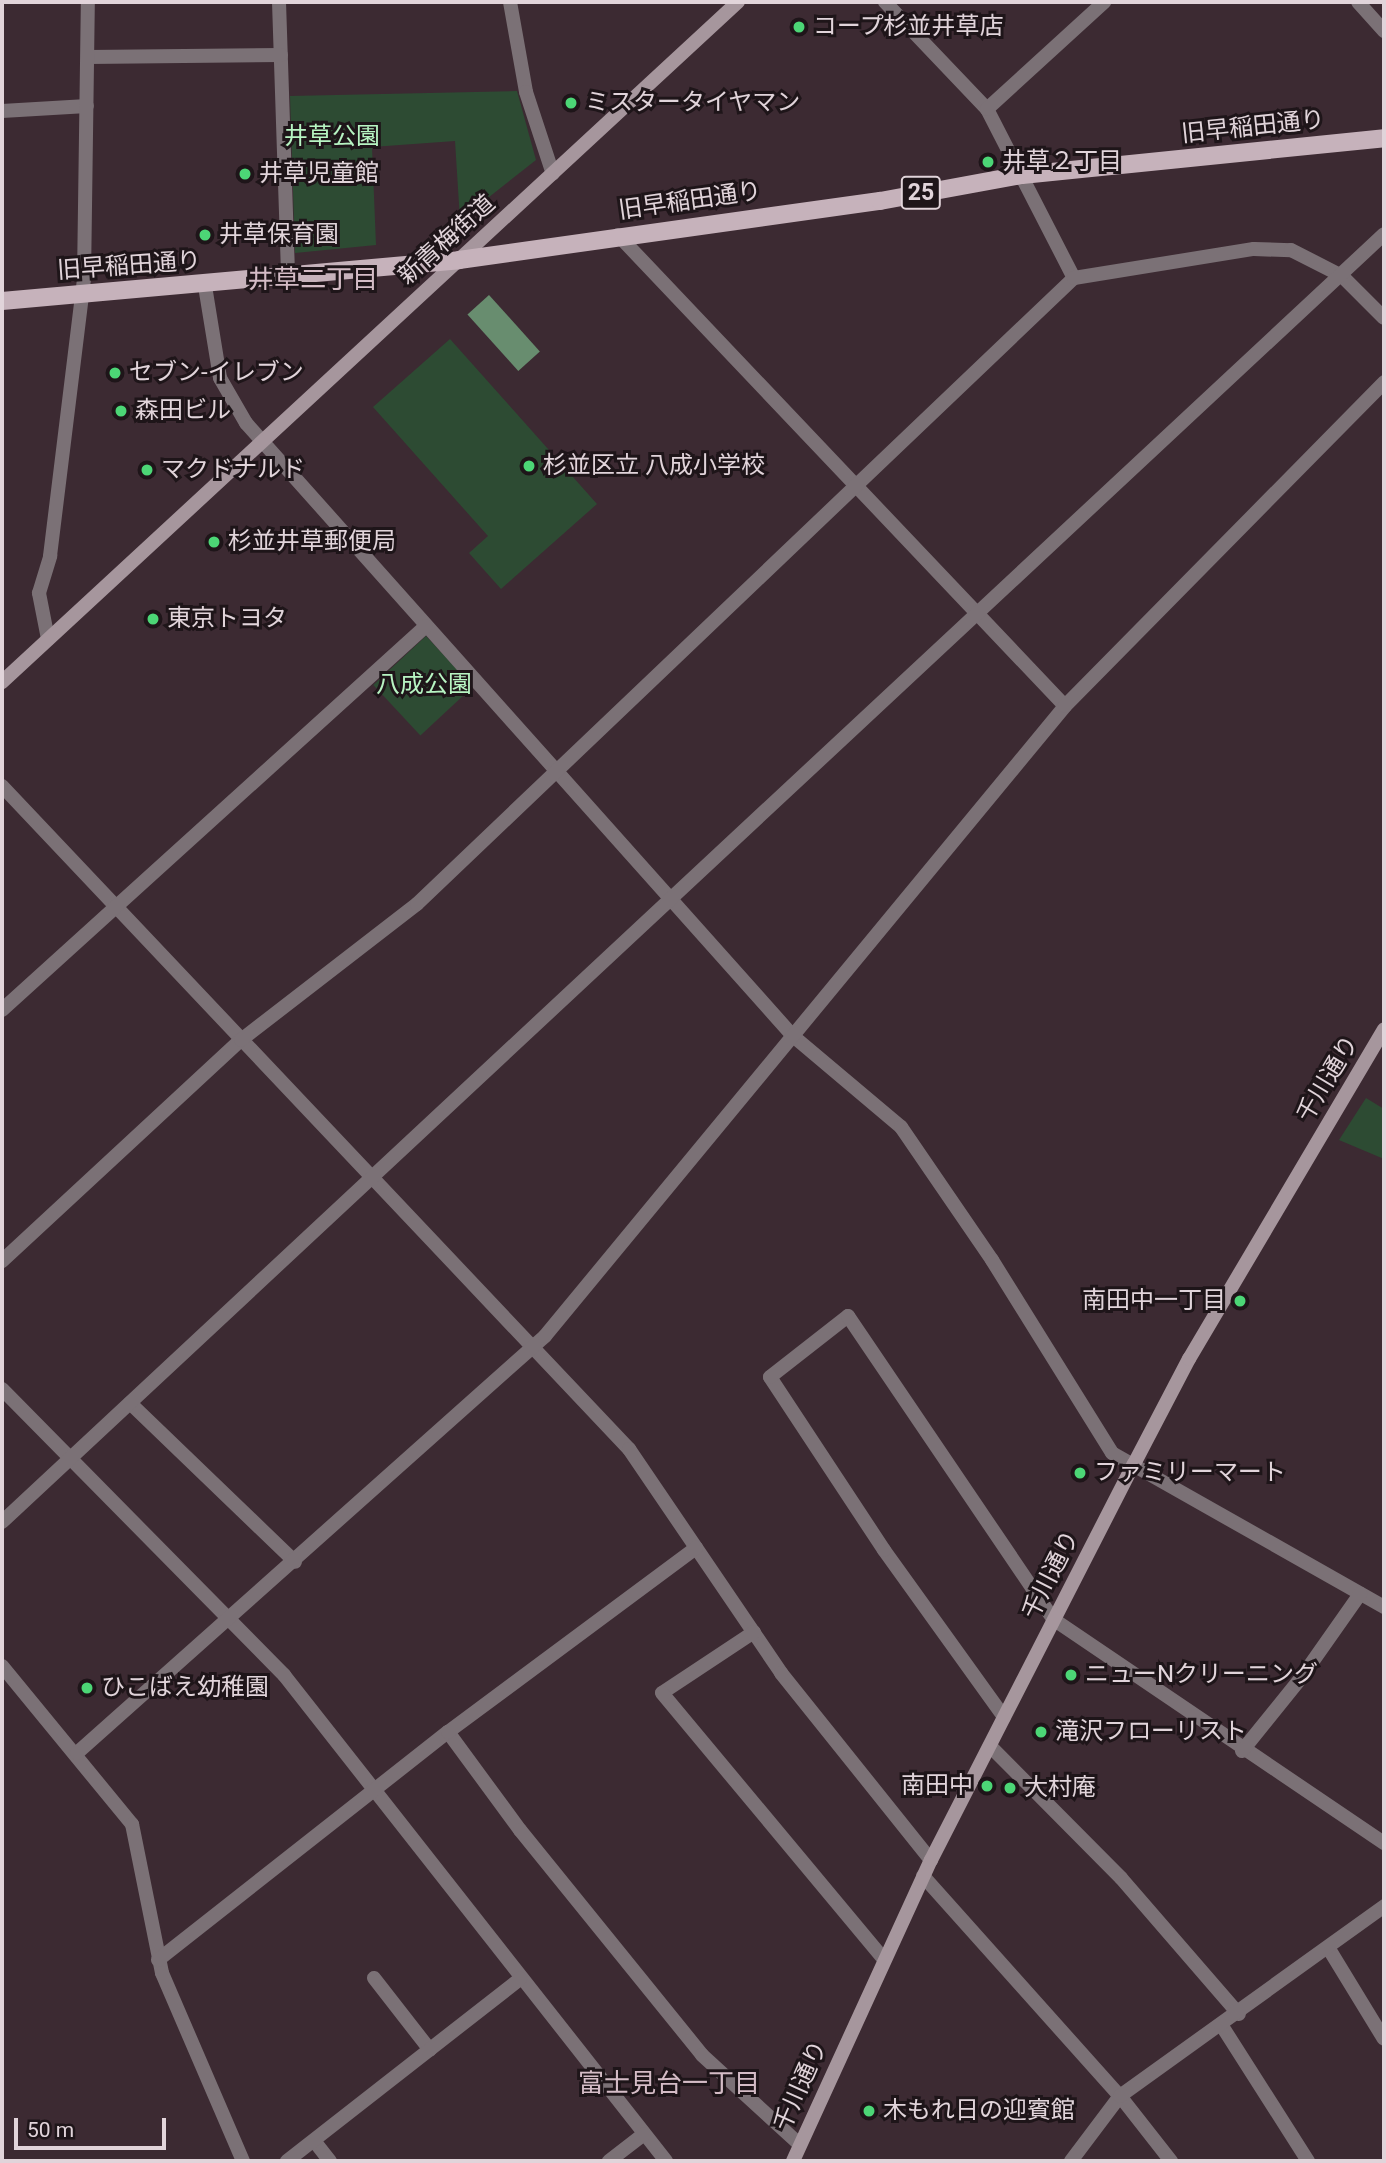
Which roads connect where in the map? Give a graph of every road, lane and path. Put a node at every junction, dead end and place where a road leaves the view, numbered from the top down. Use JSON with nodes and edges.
{"nodes":[{"id":1,"x":88,"y":2,"type":"edge"},
{"id":2,"x":279,"y":2,"type":"edge"},
{"id":3,"x":510,"y":2,"type":"edge"},
{"id":4,"x":738,"y":2,"type":"edge"},
{"id":5,"x":885,"y":2,"type":"edge"},
{"id":6,"x":1104,"y":2,"type":"edge"},
{"id":7,"x":1358,"y":2,"type":"edge"},
{"id":8,"x":1384,"y":31,"type":"edge"},
{"id":9,"x":281,"y":55,"type":"junction"},
{"id":10,"x":88,"y":57,"type":"junction"},
{"id":11,"x":87,"y":106,"type":"junction"},
{"id":12,"x":987,"y":109,"type":"junction"},
{"id":13,"x":2,"y":111,"type":"edge"},
{"id":14,"x":1384,"y":138,"type":"edge"},
{"id":15,"x":553,"y":174,"type":"junction"},
{"id":16,"x":1022,"y":176,"type":"junction"},
{"id":17,"x":1384,"y":234,"type":"edge"},
{"id":18,"x":618,"y":235,"type":"junction"},
{"id":19,"x":459,"y":260,"type":"junction"},
{"id":20,"x":1342,"y":276,"type":"junction"},
{"id":21,"x":288,"y":277,"type":"junction"},
{"id":22,"x":1074,"y":278,"type":"junction"},
{"id":23,"x":205,"y":286,"type":"junction"},
{"id":24,"x":83,"y":293,"type":"junction"},
{"id":25,"x":2,"y":301,"type":"edge"},
{"id":26,"x":1384,"y":318,"type":"edge"},
{"id":27,"x":1384,"y":382,"type":"edge"},
{"id":28,"x":261,"y":441,"type":"junction"},
{"id":29,"x":853,"y":484,"type":"junction"},
{"id":30,"x":979,"y":614,"type":"junction"},
{"id":31,"x":426,"y":626,"type":"junction"},
{"id":32,"x":48,"y":639,"type":"junction"},
{"id":33,"x":2,"y":682,"type":"edge"},
{"id":34,"x":1065,"y":706,"type":"junction"},
{"id":35,"x":558,"y":772,"type":"junction"},
{"id":36,"x":2,"y":786,"type":"edge"},
{"id":37,"x":672,"y":900,"type":"junction"},
{"id":38,"x":116,"y":907,"type":"junction"},
{"id":39,"x":2,"y":1010,"type":"edge"},
{"id":40,"x":1384,"y":1029,"type":"edge"},
{"id":41,"x":793,"y":1036,"type":"junction"},
{"id":42,"x":241,"y":1040,"type":"junction"},
{"id":43,"x":371,"y":1178,"type":"junction"},
{"id":44,"x":2,"y":1261,"type":"edge"},
{"id":45,"x":532,"y":1349,"type":"junction"},
{"id":46,"x":2,"y":1390,"type":"edge"},
{"id":47,"x":130,"y":1403,"type":"junction"},
{"id":48,"x":71,"y":1458,"type":"junction"},
{"id":49,"x":1134,"y":1464,"type":"junction"},
{"id":50,"x":2,"y":1522,"type":"edge"},
{"id":51,"x":696,"y":1548,"type":"junction"},
{"id":52,"x":295,"y":1562,"type":"junction"},
{"id":53,"x":1360,"y":1594,"type":"junction"},
{"id":54,"x":1384,"y":1607,"type":"edge"},
{"id":55,"x":230,"y":1619,"type":"junction"},
{"id":56,"x":1053,"y":1619,"type":"junction"},
{"id":57,"x":754,"y":1632,"type":"junction"},
{"id":58,"x":2,"y":1665,"type":"edge"},
{"id":59,"x":1004,"y":1717,"type":"junction"},
{"id":60,"x":447,"y":1732,"type":"junction"},
{"id":61,"x":990,"y":1746,"type":"junction"},
{"id":62,"x":1242,"y":1751,"type":"junction"},
{"id":63,"x":77,"y":1753,"type":"junction"},
{"id":64,"x":377,"y":1791,"type":"junction"},
{"id":65,"x":1384,"y":1843,"type":"edge"},
{"id":66,"x":931,"y":1860,"type":"junction"},
{"id":67,"x":923,"y":1876,"type":"junction"},
{"id":68,"x":1384,"y":1906,"type":"edge"},
{"id":69,"x":1329,"y":1949,"type":"junction"},
{"id":70,"x":883,"y":1958,"type":"junction"},
{"id":71,"x":158,"y":1960,"type":"junction"},
{"id":72,"x":374,"y":1978,"type":"dead end"},
{"id":73,"x":520,"y":1979,"type":"junction"},
{"id":74,"x":1239,"y":2014,"type":"junction"},
{"id":75,"x":1222,"y":2026,"type":"junction"},
{"id":76,"x":1384,"y":2039,"type":"edge"},
{"id":77,"x":430,"y":2050,"type":"junction"},
{"id":78,"x":1120,"y":2096,"type":"junction"},
{"id":79,"x":645,"y":2134,"type":"junction"},
{"id":80,"x":315,"y":2142,"type":"junction"},
{"id":81,"x":799,"y":2144,"type":"junction"},
{"id":82,"x":243,"y":2161,"type":"edge"},
{"id":83,"x":287,"y":2161,"type":"edge"},
{"id":84,"x":330,"y":2161,"type":"edge"},
{"id":85,"x":609,"y":2161,"type":"edge"},
{"id":86,"x":666,"y":2161,"type":"edge"},
{"id":87,"x":793,"y":2161,"type":"edge"},
{"id":88,"x":1071,"y":2161,"type":"edge"},
{"id":89,"x":1171,"y":2161,"type":"edge"},
{"id":90,"x":1308,"y":2161,"type":"edge"}],
"edges":[{"from":1,"to":10,"type":"street"},
{"from":2,"to":9,"type":"street"},
{"from":3,"to":15,"type":"street"},
{"from":4,"to":15,"type":"main road","name":"新青梅街道"},
{"from":5,"to":12,"type":"street"},
{"from":6,"to":12,"type":"street"},
{"from":7,"to":8,"type":"street"},
{"from":9,"to":10,"type":"street"},
{"from":9,"to":21,"type":"street"},
{"from":10,"to":11,"type":"street"},
{"from":11,"to":13,"type":"street"},
{"from":11,"to":24,"type":"street"},
{"from":12,"to":16,"type":"street"},
{"from":14,"to":16,"type":"main road","name":"旧早稲田通り","number":"25"},
{"from":15,"to":19,"type":"main road","name":"新青梅街道"},
{"from":16,"to":18,"type":"main road","name":"旧早稲田通り","number":"25"},
{"from":16,"to":22,"type":"street"},
{"from":17,"to":20,"type":"street"},
{"from":18,"to":19,"type":"main road","name":"旧早稲田通り","number":"25"},
{"from":18,"to":29,"type":"street"},
{"from":19,"to":21,"type":"main road","name":"旧早稲田通り","number":"25"},
{"from":19,"to":28,"type":"main road","name":"新青梅街道"},
{"from":20,"to":22,"type":"street"},
{"from":20,"to":26,"type":"street"},
{"from":20,"to":30,"type":"street"},
{"from":21,"to":23,"type":"main road","name":"旧早稲田通り","number":"25"},
{"from":22,"to":29,"type":"street"},
{"from":23,"to":24,"type":"main road","name":"旧早稲田通り","number":"25"},
{"from":23,"to":28,"type":"street"},
{"from":24,"to":25,"type":"main road","name":"旧早稲田通り","number":"25"},
{"from":24,"to":32,"type":"street"},
{"from":27,"to":34,"type":"street"},
{"from":28,"to":31,"type":"street"},
{"from":28,"to":32,"type":"main road","name":"新青梅街道"},
{"from":29,"to":30,"type":"street"},
{"from":29,"to":35,"type":"street"},
{"from":30,"to":34,"type":"street"},
{"from":30,"to":37,"type":"street"},
{"from":31,"to":35,"type":"street"},
{"from":31,"to":38,"type":"street"},
{"from":32,"to":33,"type":"main road","name":"新青梅街道"},
{"from":34,"to":41,"type":"street"},
{"from":35,"to":37,"type":"street"},
{"from":35,"to":42,"type":"street"},
{"from":36,"to":38,"type":"street"},
{"from":37,"to":41,"type":"street"},
{"from":37,"to":43,"type":"street"},
{"from":38,"to":39,"type":"street"},
{"from":38,"to":42,"type":"street"},
{"from":40,"to":49,"type":"main road","name":"千川通り"},
{"from":41,"to":45,"type":"street"},
{"from":41,"to":49,"type":"street"},
{"from":42,"to":43,"type":"street"},
{"from":42,"to":44,"type":"street"},
{"from":43,"to":45,"type":"street"},
{"from":43,"to":47,"type":"street"},
{"from":45,"to":51,"type":"street"},
{"from":45,"to":52,"type":"street"},
{"from":46,"to":48,"type":"street"},
{"from":47,"to":48,"type":"street"},
{"from":47,"to":52,"type":"street"},
{"from":48,"to":50,"type":"street"},
{"from":48,"to":55,"type":"street"},
{"from":49,"to":53,"type":"street"},
{"from":49,"to":56,"type":"main road","name":"千川通り"},
{"from":51,"to":57,"type":"street"},
{"from":51,"to":60,"type":"street"},
{"from":52,"to":55,"type":"street"},
{"from":53,"to":54,"type":"street"},
{"from":53,"to":62,"type":"street"},
{"from":55,"to":63,"type":"street"},
{"from":55,"to":64,"type":"street"},
{"from":56,"to":59,"type":"main road","name":"千川通り"},
{"from":56,"to":59,"type":"street"},
{"from":56,"to":62,"type":"street"},
{"from":57,"to":66,"type":"street"},
{"from":57,"to":70,"type":"street"},
{"from":58,"to":63,"type":"street"},
{"from":59,"to":61,"type":"main road","name":"千川通り"},
{"from":60,"to":64,"type":"street"},
{"from":60,"to":81,"type":"street"},
{"from":61,"to":66,"type":"main road","name":"千川通り"},
{"from":61,"to":74,"type":"street"},
{"from":62,"to":65,"type":"street"},
{"from":63,"to":71,"type":"street"},
{"from":64,"to":71,"type":"street"},
{"from":64,"to":73,"type":"street"},
{"from":66,"to":67,"type":"main road","name":"千川通り"},
{"from":67,"to":70,"type":"main road","name":"千川通り"},
{"from":67,"to":78,"type":"street"},
{"from":68,"to":69,"type":"street"},
{"from":69,"to":74,"type":"street"},
{"from":69,"to":76,"type":"street"},
{"from":70,"to":81,"type":"main road","name":"千川通り"},
{"from":71,"to":82,"type":"street"},
{"from":72,"to":77,"type":"street"},
{"from":73,"to":77,"type":"street"},
{"from":73,"to":79,"type":"street"},
{"from":74,"to":75,"type":"street"},
{"from":75,"to":78,"type":"street"},
{"from":75,"to":90,"type":"street"},
{"from":77,"to":80,"type":"street"},
{"from":78,"to":88,"type":"street"},
{"from":78,"to":89,"type":"street"},
{"from":79,"to":85,"type":"street"},
{"from":79,"to":86,"type":"street"},
{"from":80,"to":83,"type":"street"},
{"from":80,"to":84,"type":"street"},
{"from":81,"to":87,"type":"main road","name":"千川通り"}]}
